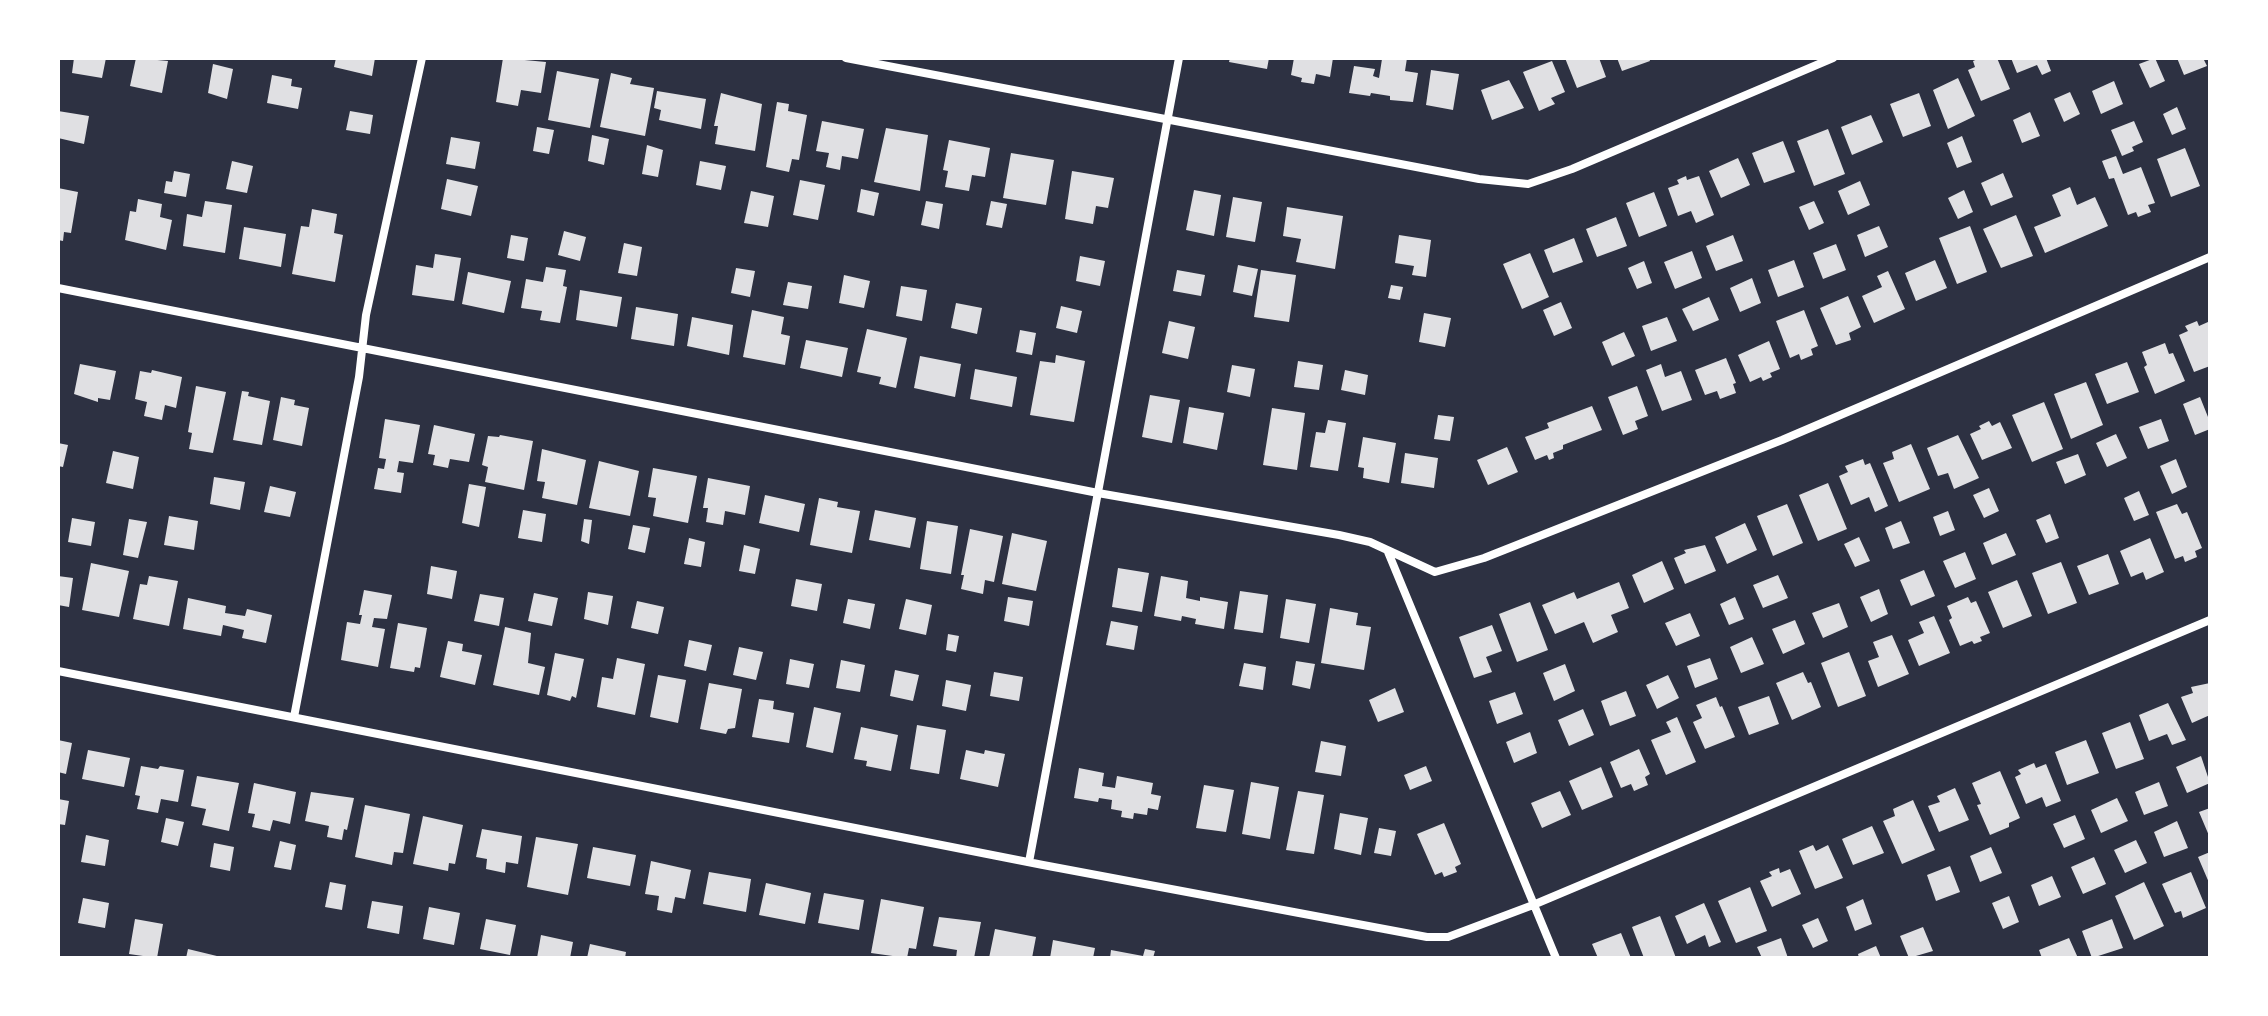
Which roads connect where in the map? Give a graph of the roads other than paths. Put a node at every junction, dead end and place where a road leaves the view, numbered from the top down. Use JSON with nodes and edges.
{"nodes":[{"id":1,"x":422,"y":58,"type":"edge"},
{"id":2,"x":846,"y":58,"type":"edge"},
{"id":3,"x":1179,"y":58,"type":"edge"},
{"id":4,"x":1833,"y":58,"type":"edge"},
{"id":5,"x":1166,"y":121,"type":"junction"},
{"id":6,"x":2210,"y":257,"type":"edge"},
{"id":7,"x":58,"y":288,"type":"edge"},
{"id":8,"x":363,"y":347,"type":"junction"},
{"id":9,"x":1098,"y":493,"type":"junction"},
{"id":10,"x":1388,"y":552,"type":"junction"},
{"id":11,"x":2210,"y":620,"type":"edge"},
{"id":12,"x":58,"y":671,"type":"edge"},
{"id":13,"x":294,"y":717,"type":"junction"},
{"id":14,"x":1029,"y":862,"type":"junction"},
{"id":15,"x":1533,"y":905,"type":"junction"},
{"id":16,"x":1556,"y":958,"type":"edge"}],
"edges":[{"from":1,"to":8,"type":"street"},
{"from":2,"to":5,"type":"street"},
{"from":3,"to":5,"type":"street"},
{"from":4,"to":5,"type":"street"},
{"from":5,"to":9,"type":"street"},
{"from":6,"to":10,"type":"street"},
{"from":7,"to":8,"type":"street"},
{"from":8,"to":9,"type":"street"},
{"from":8,"to":13,"type":"street"},
{"from":9,"to":10,"type":"street"},
{"from":9,"to":14,"type":"street"},
{"from":10,"to":15,"type":"street"},
{"from":11,"to":15,"type":"street"},
{"from":12,"to":13,"type":"street"},
{"from":13,"to":14,"type":"street"},
{"from":14,"to":15,"type":"street"},
{"from":15,"to":16,"type":"street"}]}
